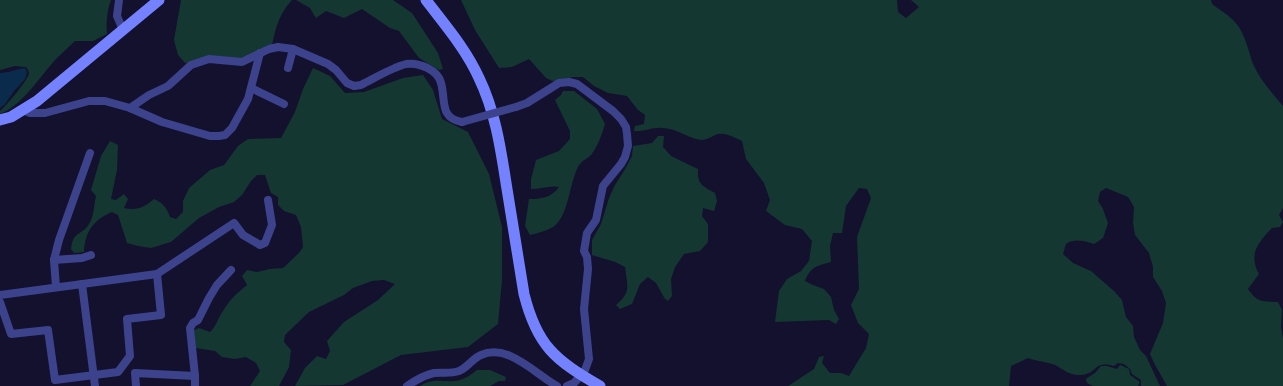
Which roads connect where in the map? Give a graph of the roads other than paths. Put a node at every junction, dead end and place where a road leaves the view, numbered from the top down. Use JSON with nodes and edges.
{"nodes":[{"id":1,"x":119,"y":0,"type":"edge"},
{"id":2,"x":159,"y":0,"type":"edge"},
{"id":3,"x":426,"y":0,"type":"edge"},
{"id":4,"x":123,"y":30,"type":"junction"},
{"id":5,"x":293,"y":49,"type":"junction"},
{"id":6,"x":260,"y":53,"type":"junction"},
{"id":7,"x":288,"y":68,"type":"dead end"},
{"id":8,"x":251,"y":88,"type":"junction"},
{"id":9,"x":284,"y":104,"type":"dead end"},
{"id":10,"x":130,"y":108,"type":"junction"},
{"id":11,"x":23,"y":110,"type":"junction"},
{"id":12,"x":0,"y":120,"type":"edge"},
{"id":13,"x":90,"y":153,"type":"dead end"},
{"id":14,"x":268,"y":200,"type":"dead end"},
{"id":15,"x":91,"y":255,"type":"dead end"},
{"id":16,"x":54,"y":260,"type":"junction"},
{"id":17,"x":231,"y":270,"type":"dead end"},
{"id":18,"x":157,"y":274,"type":"junction"},
{"id":19,"x":82,"y":284,"type":"junction"},
{"id":20,"x":56,"y":287,"type":"junction"},
{"id":21,"x":0,"y":295,"type":"edge"},
{"id":22,"x":0,"y":302,"type":"edge"},
{"id":23,"x":95,"y":375,"type":"junction"},
{"id":24,"x":581,"y":375,"type":"junction"},
{"id":25,"x":195,"y":376,"type":"junction"},
{"id":26,"x":95,"y":386,"type":"edge"},
{"id":27,"x":136,"y":386,"type":"edge"},
{"id":28,"x":195,"y":386,"type":"edge"},
{"id":29,"x":407,"y":386,"type":"edge"},
{"id":30,"x":557,"y":386,"type":"edge"},
{"id":31,"x":567,"y":386,"type":"edge"},
{"id":32,"x":600,"y":386,"type":"edge"}],
"edges":[{"from":1,"to":4,"type":"street"},
{"from":2,"to":4,"type":"street"},
{"from":3,"to":24,"type":"street"},
{"from":4,"to":11,"type":"street"},
{"from":5,"to":6,"type":"street"},
{"from":5,"to":7,"type":"street"},
{"from":5,"to":24,"type":"street","bridge":true},
{"from":6,"to":8,"type":"street"},
{"from":6,"to":10,"type":"street"},
{"from":8,"to":9,"type":"street"},
{"from":8,"to":10,"type":"street"},
{"from":10,"to":11,"type":"street"},
{"from":11,"to":12,"type":"street"},
{"from":13,"to":16,"type":"street"},
{"from":14,"to":18,"type":"street"},
{"from":15,"to":16,"type":"street"},
{"from":16,"to":20,"type":"street"},
{"from":17,"to":25,"type":"street"},
{"from":18,"to":19,"type":"street"},
{"from":18,"to":23,"type":"street"},
{"from":19,"to":20,"type":"street"},
{"from":19,"to":23,"type":"street"},
{"from":20,"to":21,"type":"street"},
{"from":22,"to":23,"type":"street"},
{"from":23,"to":26,"type":"street"},
{"from":24,"to":31,"type":"street"},
{"from":24,"to":32,"type":"street"},
{"from":25,"to":27,"type":"street"},
{"from":25,"to":28,"type":"street"},
{"from":29,"to":30,"type":"street"}]}
